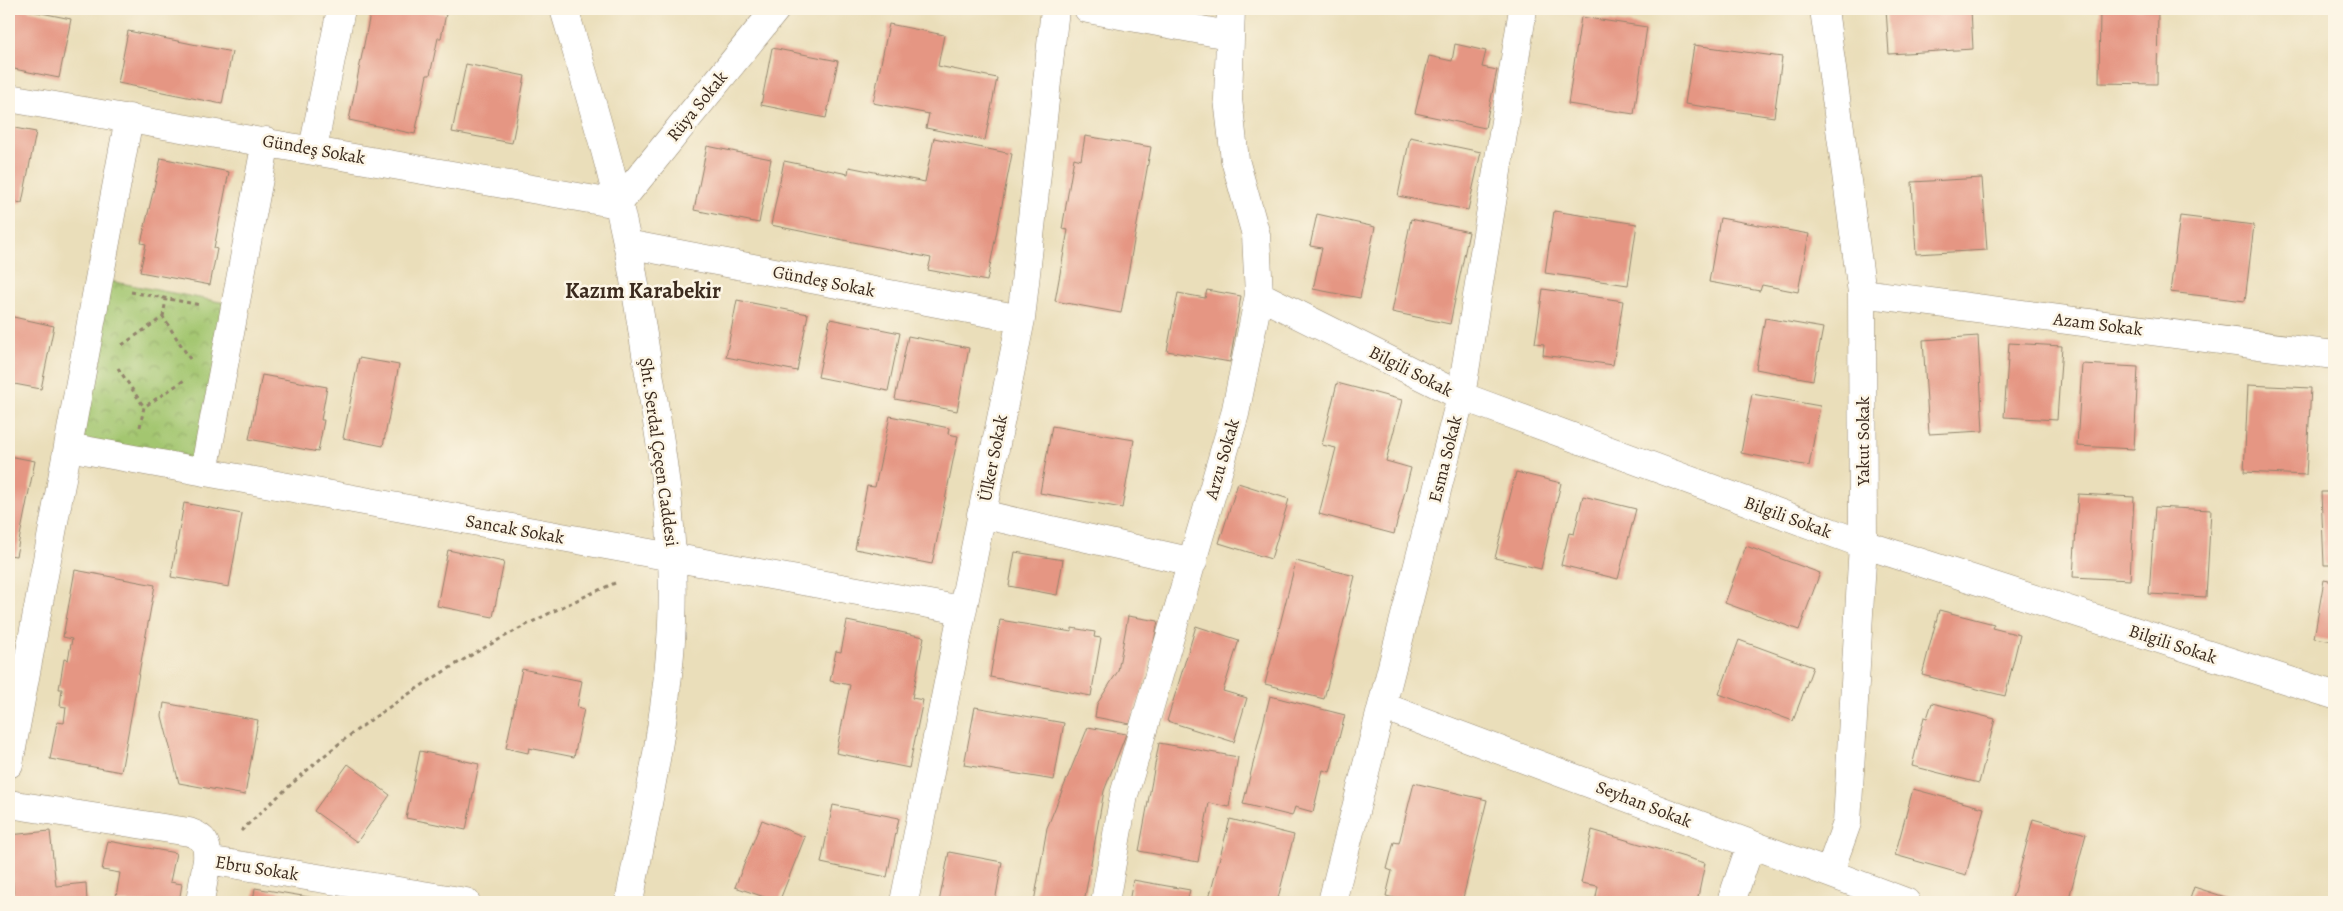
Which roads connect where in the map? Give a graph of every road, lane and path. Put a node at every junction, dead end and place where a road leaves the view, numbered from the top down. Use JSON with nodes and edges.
{"nodes":[{"id":1,"x":341,"y":9,"type":"edge"},
{"id":2,"x":564,"y":9,"type":"edge"},
{"id":3,"x":776,"y":9,"type":"edge"},
{"id":4,"x":1055,"y":9,"type":"edge"},
{"id":5,"x":1088,"y":9,"type":"edge"},
{"id":6,"x":1523,"y":9,"type":"edge"},
{"id":7,"x":1824,"y":9,"type":"edge"},
{"id":8,"x":1230,"y":22,"type":"edge"},
{"id":9,"x":9,"y":98,"type":"edge"},
{"id":10,"x":129,"y":118,"type":"junction"},
{"id":11,"x":266,"y":141,"type":"junction"},
{"id":12,"x":313,"y":149,"type":"junction"},
{"id":13,"x":618,"y":204,"type":"junction"},
{"id":14,"x":627,"y":244,"type":"junction"},
{"id":15,"x":98,"y":286,"type":"junction"},
{"id":16,"x":1862,"y":293,"type":"junction"},
{"id":17,"x":1260,"y":295,"type":"junction"},
{"id":18,"x":166,"y":299,"type":"junction"},
{"id":19,"x":234,"y":311,"type":"junction"},
{"id":20,"x":163,"y":317,"type":"junction"},
{"id":21,"x":1020,"y":319,"type":"junction"},
{"id":22,"x":116,"y":349,"type":"dead end"},
{"id":23,"x":2334,"y":355,"type":"edge"},
{"id":24,"x":113,"y":362,"type":"dead end"},
{"id":25,"x":193,"y":363,"type":"dead end"},
{"id":26,"x":190,"y":376,"type":"dead end"},
{"id":27,"x":1461,"y":396,"type":"junction"},
{"id":28,"x":68,"y":447,"type":"junction"},
{"id":29,"x":204,"y":472,"type":"junction"},
{"id":30,"x":981,"y":514,"type":"junction"},
{"id":31,"x":1863,"y":544,"type":"junction"},
{"id":32,"x":672,"y":557,"type":"junction"},
{"id":33,"x":1193,"y":562,"type":"junction"},
{"id":34,"x":618,"y":581,"type":"dead end"},
{"id":35,"x":962,"y":610,"type":"junction"},
{"id":36,"x":2334,"y":696,"type":"edge"},
{"id":37,"x":1382,"y":706,"type":"junction"},
{"id":38,"x":9,"y":764,"type":"edge"},
{"id":39,"x":9,"y":804,"type":"edge"},
{"id":40,"x":1751,"y":844,"type":"junction"},
{"id":41,"x":207,"y":860,"type":"junction"},
{"id":42,"x":1829,"y":873,"type":"junction"},
{"id":43,"x":200,"y":902,"type":"edge"},
{"id":44,"x":466,"y":902,"type":"edge"},
{"id":45,"x":629,"y":902,"type":"edge"},
{"id":46,"x":904,"y":902,"type":"edge"},
{"id":47,"x":1105,"y":902,"type":"edge"},
{"id":48,"x":1332,"y":902,"type":"edge"},
{"id":49,"x":1731,"y":902,"type":"edge"},
{"id":50,"x":1906,"y":902,"type":"edge"}],
"edges":[{"from":1,"to":12,"type":"street"},
{"from":2,"to":13,"type":"street","name":"Şht. Serdal Çeçen Caddesi"},
{"from":3,"to":13,"type":"street","name":"Rüya Sokak"},
{"from":4,"to":21,"type":"street","name":"Ülker Sokak"},
{"from":5,"to":8,"type":"street"},
{"from":6,"to":27,"type":"street","name":"Esma Sokak"},
{"from":7,"to":16,"type":"street","name":"Yakut Sokak"},
{"from":8,"to":17,"type":"street","name":"Arzu Sokak"},
{"from":9,"to":10,"type":"street","name":"Gündeş Sokak"},
{"from":10,"to":11,"type":"street","name":"Gündeş Sokak"},
{"from":10,"to":15,"type":"street"},
{"from":11,"to":12,"type":"street","name":"Gündeş Sokak"},
{"from":11,"to":19,"type":"street"},
{"from":12,"to":13,"type":"street","name":"Gündeş Sokak"},
{"from":13,"to":14,"type":"street","name":"Şht. Serdal Çeçen Caddesi"},
{"from":14,"to":21,"type":"street","name":"Gündeş Sokak"},
{"from":14,"to":32,"type":"street","name":"Şht. Serdal Çeçen Caddesi"},
{"from":15,"to":18,"type":"path"},
{"from":15,"to":28,"type":"street"},
{"from":16,"to":23,"type":"street","name":"Azam Sokak"},
{"from":16,"to":31,"type":"street","name":"Yakut Sokak"},
{"from":17,"to":27,"type":"street","name":"Bilgili Sokak"},
{"from":17,"to":33,"type":"street","name":"Arzu Sokak"},
{"from":18,"to":19,"type":"path"},
{"from":18,"to":20,"type":"path"},
{"from":19,"to":29,"type":"street"},
{"from":20,"to":22,"type":"path"},
{"from":20,"to":25,"type":"path"},
{"from":21,"to":30,"type":"street","name":"Ülker Sokak"},
{"from":24,"to":26,"type":"path"},
{"from":27,"to":31,"type":"street","name":"Bilgili Sokak"},
{"from":27,"to":37,"type":"street","name":"Esma Sokak"},
{"from":28,"to":29,"type":"street","name":"Sancak Sokak"},
{"from":28,"to":38,"type":"street"},
{"from":29,"to":32,"type":"street","name":"Sancak Sokak"},
{"from":30,"to":33,"type":"street"},
{"from":30,"to":35,"type":"street","name":"Ülker Sokak"},
{"from":31,"to":36,"type":"street","name":"Bilgili Sokak"},
{"from":31,"to":42,"type":"street","name":"Yakut Sokak"},
{"from":32,"to":35,"type":"street","name":"Sancak Sokak"},
{"from":32,"to":45,"type":"street","name":"Şht. Serdal Çeçen Caddesi"},
{"from":33,"to":47,"type":"street","name":"Arzu Sokak"},
{"from":34,"to":41,"type":"path"},
{"from":35,"to":46,"type":"street","name":"Ülker Sokak"},
{"from":37,"to":40,"type":"street","name":"Seyhan Sokak"},
{"from":37,"to":48,"type":"street","name":"Esma Sokak"},
{"from":39,"to":41,"type":"street","name":"Ebru Sokak"},
{"from":40,"to":42,"type":"street","name":"Seyhan Sokak"},
{"from":40,"to":49,"type":"street"},
{"from":41,"to":43,"type":"street"},
{"from":41,"to":44,"type":"street","name":"Ebru Sokak"},
{"from":42,"to":50,"type":"street","name":"Seyhan Sokak"}]}
